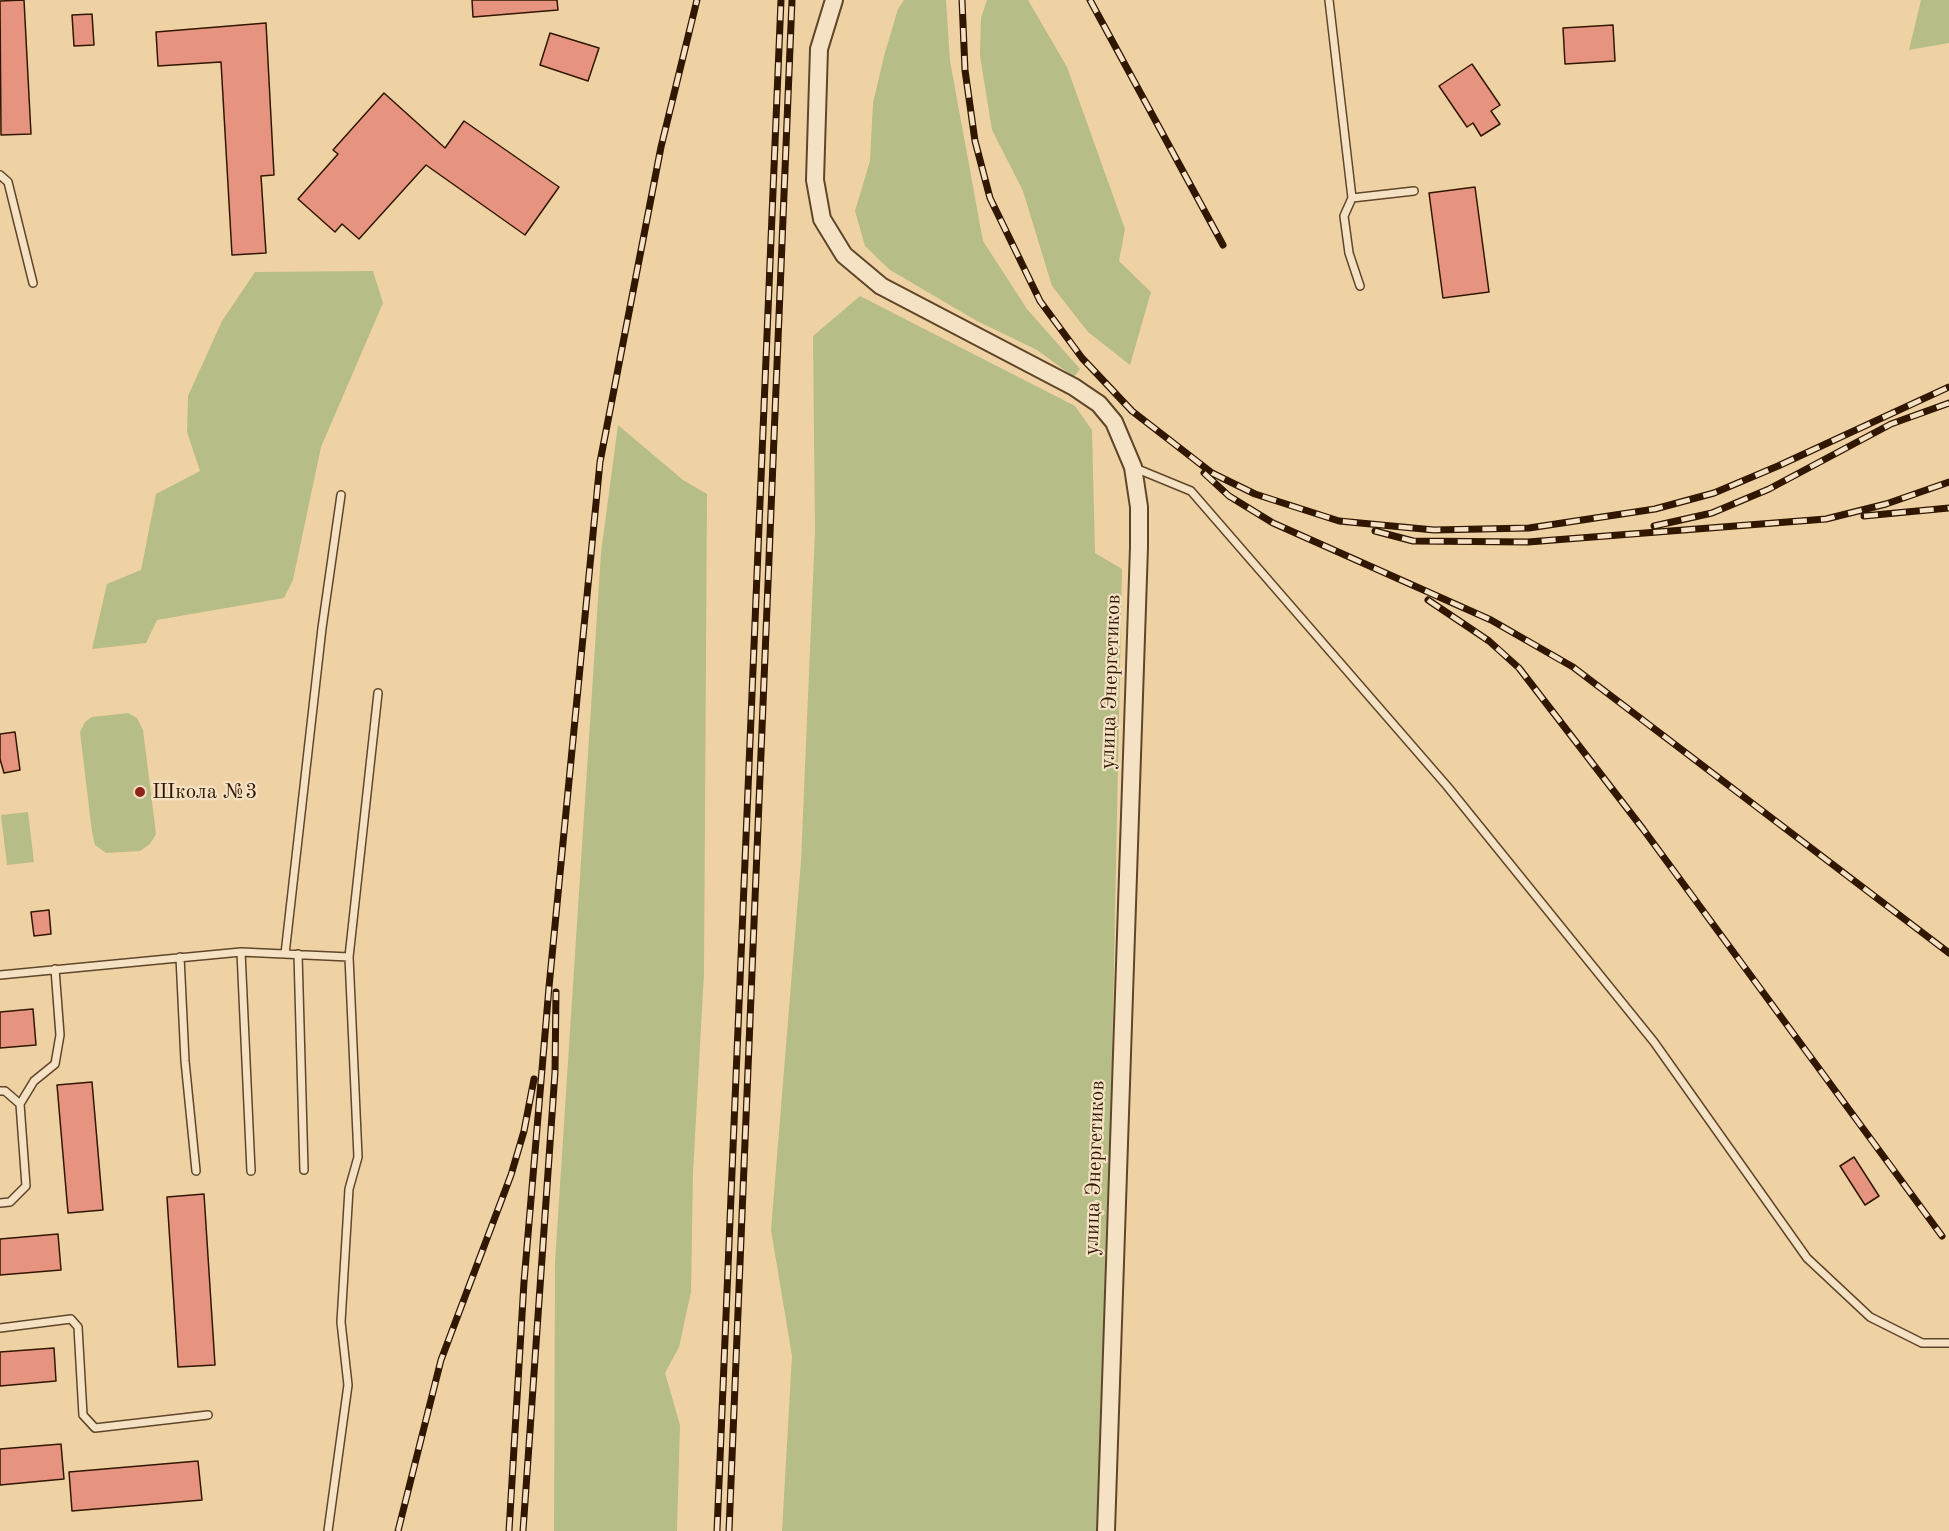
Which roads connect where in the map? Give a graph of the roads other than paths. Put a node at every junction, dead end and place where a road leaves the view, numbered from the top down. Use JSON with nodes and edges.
{"nodes":[{"id":1,"x":834,"y":0,"type":"edge"},
{"id":2,"x":1329,"y":0,"type":"edge"},
{"id":3,"x":0,"y":175,"type":"edge"},
{"id":4,"x":1414,"y":191,"type":"dead end"},
{"id":5,"x":1352,"y":198,"type":"junction"},
{"id":6,"x":33,"y":283,"type":"dead end"},
{"id":7,"x":1360,"y":286,"type":"dead end"},
{"id":8,"x":1133,"y":467,"type":"junction"},
{"id":9,"x":341,"y":495,"type":"dead end"},
{"id":10,"x":378,"y":693,"type":"dead end"},
{"id":11,"x":241,"y":952,"type":"junction"},
{"id":12,"x":285,"y":954,"type":"junction"},
{"id":13,"x":297,"y":954,"type":"junction"},
{"id":14,"x":180,"y":957,"type":"junction"},
{"id":15,"x":350,"y":957,"type":"junction"},
{"id":16,"x":55,"y":969,"type":"junction"},
{"id":17,"x":0,"y":975,"type":"edge"},
{"id":18,"x":0,"y":1092,"type":"edge"},
{"id":19,"x":20,"y":1104,"type":"junction"},
{"id":20,"x":304,"y":1170,"type":"dead end"},
{"id":21,"x":196,"y":1171,"type":"dead end"},
{"id":22,"x":251,"y":1171,"type":"dead end"},
{"id":23,"x":0,"y":1203,"type":"edge"},
{"id":24,"x":0,"y":1328,"type":"edge"},
{"id":25,"x":1949,"y":1343,"type":"edge"},
{"id":26,"x":208,"y":1415,"type":"dead end"},
{"id":27,"x":328,"y":1531,"type":"edge"},
{"id":28,"x":1106,"y":1531,"type":"edge"}],
"edges":[{"from":1,"to":8,"type":"street","name":"улица Энергетиков"},
{"from":2,"to":5,"type":"lane"},
{"from":3,"to":6,"type":"lane"},
{"from":4,"to":5,"type":"lane"},
{"from":5,"to":7,"type":"lane"},
{"from":8,"to":25,"type":"lane"},
{"from":8,"to":28,"type":"street","name":"улица Энергетиков"},
{"from":9,"to":12,"type":"lane"},
{"from":10,"to":15,"type":"lane"},
{"from":11,"to":12,"type":"lane"},
{"from":11,"to":14,"type":"lane"},
{"from":11,"to":22,"type":"lane"},
{"from":12,"to":13,"type":"lane"},
{"from":13,"to":15,"type":"lane"},
{"from":13,"to":20,"type":"lane"},
{"from":14,"to":16,"type":"lane"},
{"from":14,"to":21,"type":"lane"},
{"from":15,"to":27,"type":"lane"},
{"from":16,"to":17,"type":"lane"},
{"from":16,"to":19,"type":"lane"},
{"from":18,"to":19,"type":"lane"},
{"from":19,"to":23,"type":"lane"},
{"from":24,"to":26,"type":"lane"}]}
